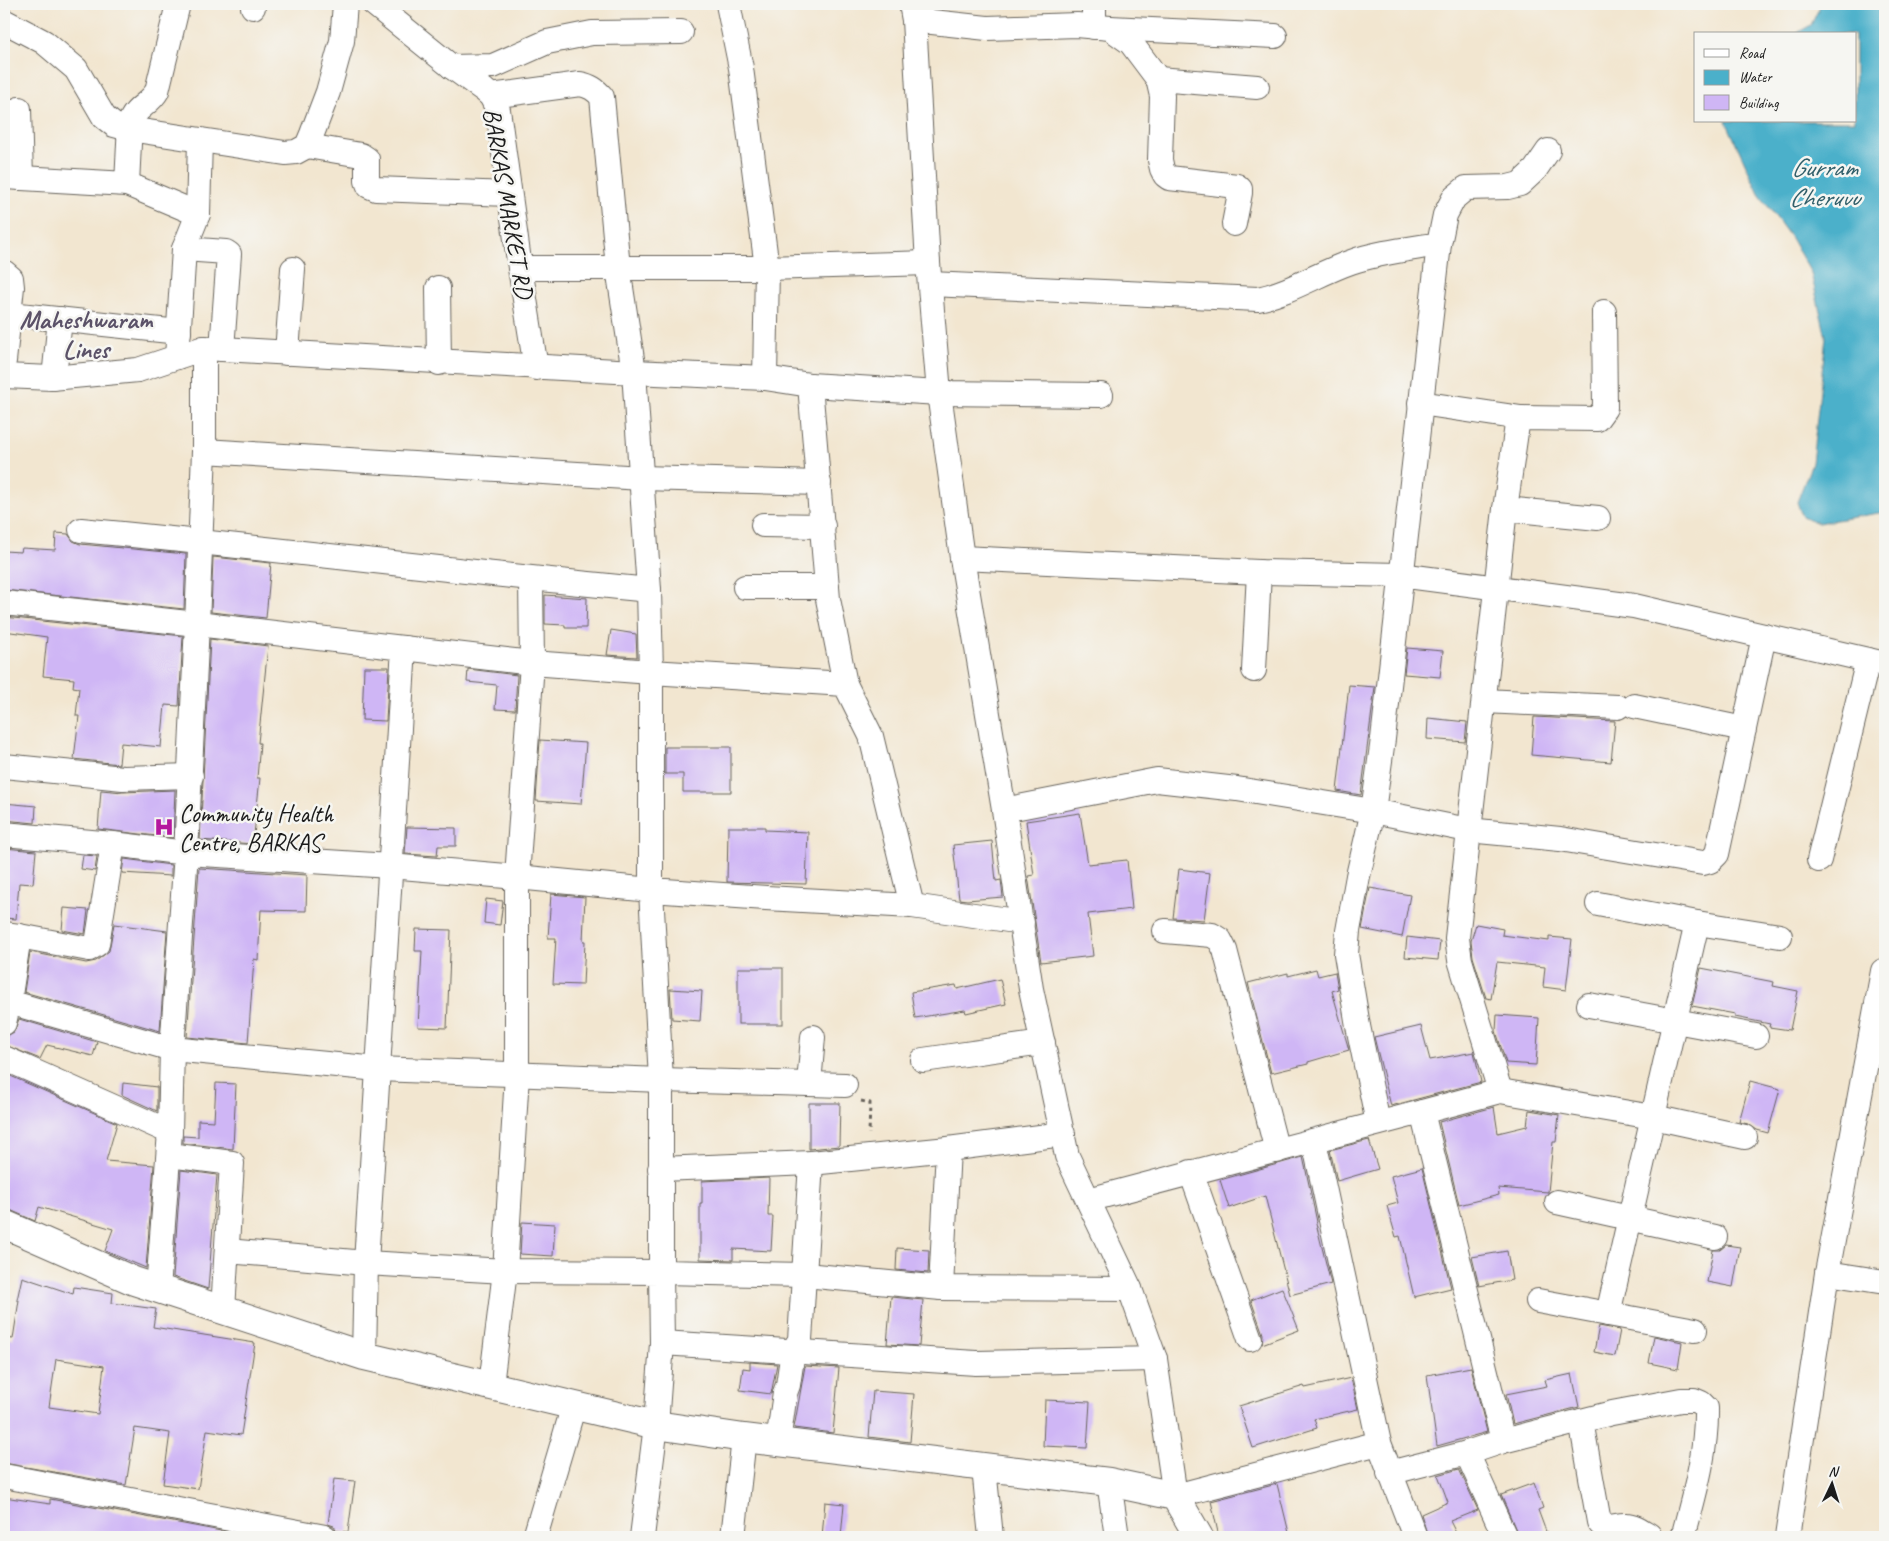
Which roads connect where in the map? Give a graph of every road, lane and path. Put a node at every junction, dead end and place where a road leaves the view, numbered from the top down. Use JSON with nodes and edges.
{"nodes":[{"id":1,"x":178,"y":4,"type":"edge"},
{"id":2,"x":345,"y":4,"type":"edge"},
{"id":3,"x":374,"y":4,"type":"edge"},
{"id":4,"x":728,"y":4,"type":"edge"},
{"id":5,"x":912,"y":12,"type":"edge"},
{"id":6,"x":1099,"y":20,"type":"edge"},
{"id":7,"x":4,"y":21,"type":"edge"},
{"id":8,"x":681,"y":32,"type":"dead end"},
{"id":9,"x":1274,"y":36,"type":"dead end"},
{"id":10,"x":452,"y":67,"type":"junction"},
{"id":11,"x":1158,"y":79,"type":"junction"},
{"id":12,"x":1257,"y":87,"type":"dead end"},
{"id":13,"x":491,"y":96,"type":"junction"},
{"id":14,"x":19,"y":109,"type":"dead end"},
{"id":15,"x":129,"y":129,"type":"junction"},
{"id":16,"x":200,"y":140,"type":"junction"},
{"id":17,"x":307,"y":146,"type":"junction"},
{"id":18,"x":1548,"y":151,"type":"dead end"},
{"id":19,"x":12,"y":177,"type":"edge"},
{"id":20,"x":127,"y":184,"type":"junction"},
{"id":21,"x":509,"y":194,"type":"junction"},
{"id":22,"x":198,"y":214,"type":"junction"},
{"id":23,"x":1234,"y":224,"type":"dead end"},
{"id":24,"x":1438,"y":244,"type":"junction"},
{"id":25,"x":184,"y":249,"type":"junction"},
{"id":26,"x":520,"y":268,"type":"junction"},
{"id":27,"x":618,"y":268,"type":"junction"},
{"id":28,"x":767,"y":268,"type":"junction"},
{"id":29,"x":293,"y":269,"type":"dead end"},
{"id":30,"x":4,"y":272,"type":"edge"},
{"id":31,"x":929,"y":273,"type":"junction"},
{"id":32,"x":438,"y":288,"type":"dead end"},
{"id":33,"x":1604,"y":312,"type":"dead end"},
{"id":34,"x":10,"y":314,"type":"junction"},
{"id":35,"x":60,"y":319,"type":"junction"},
{"id":36,"x":179,"y":332,"type":"junction"},
{"id":37,"x":213,"y":349,"type":"junction"},
{"id":38,"x":287,"y":353,"type":"junction"},
{"id":39,"x":177,"y":357,"type":"junction"},
{"id":40,"x":4,"y":361,"type":"edge"},
{"id":41,"x":438,"y":363,"type":"junction"},
{"id":42,"x":536,"y":368,"type":"junction"},
{"id":43,"x":634,"y":372,"type":"junction"},
{"id":44,"x":4,"y":376,"type":"edge"},
{"id":45,"x":54,"y":378,"type":"junction"},
{"id":46,"x":765,"y":378,"type":"junction"},
{"id":47,"x":810,"y":385,"type":"junction"},
{"id":48,"x":939,"y":393,"type":"junction"},
{"id":49,"x":1101,"y":395,"type":"dead end"},
{"id":50,"x":1420,"y":403,"type":"junction"},
{"id":51,"x":1521,"y":418,"type":"junction"},
{"id":52,"x":204,"y":451,"type":"junction"},
{"id":53,"x":642,"y":478,"type":"junction"},
{"id":54,"x":819,"y":483,"type":"junction"},
{"id":55,"x":1505,"y":509,"type":"junction"},
{"id":56,"x":1598,"y":518,"type":"dead end"},
{"id":57,"x":763,"y":525,"type":"dead end"},
{"id":58,"x":823,"y":526,"type":"junction"},
{"id":59,"x":81,"y":530,"type":"dead end"},
{"id":60,"x":199,"y":541,"type":"junction"},
{"id":61,"x":962,"y":558,"type":"junction"},
{"id":62,"x":1259,"y":572,"type":"junction"},
{"id":63,"x":1400,"y":575,"type":"junction"},
{"id":64,"x":531,"y":579,"type":"junction"},
{"id":65,"x":1495,"y":586,"type":"junction"},
{"id":66,"x":745,"y":587,"type":"dead end"},
{"id":67,"x":827,"y":587,"type":"junction"},
{"id":68,"x":649,"y":590,"type":"junction"},
{"id":69,"x":4,"y":602,"type":"edge"},
{"id":70,"x":197,"y":624,"type":"junction"},
{"id":71,"x":1764,"y":636,"type":"junction"},
{"id":72,"x":404,"y":648,"type":"junction"},
{"id":73,"x":1876,"y":662,"type":"edge"},
{"id":74,"x":532,"y":663,"type":"junction"},
{"id":75,"x":1254,"y":670,"type":"dead end"},
{"id":76,"x":651,"y":672,"type":"junction"},
{"id":77,"x":845,"y":684,"type":"junction"},
{"id":78,"x":1484,"y":701,"type":"junction"},
{"id":79,"x":1744,"y":729,"type":"junction"},
{"id":80,"x":4,"y":766,"type":"edge"},
{"id":81,"x":191,"y":776,"type":"junction"},
{"id":82,"x":1004,"y":810,"type":"junction"},
{"id":83,"x":1373,"y":811,"type":"junction"},
{"id":84,"x":1468,"y":830,"type":"junction"},
{"id":85,"x":4,"y":834,"type":"edge"},
{"id":86,"x":113,"y":844,"type":"junction"},
{"id":87,"x":186,"y":853,"type":"junction"},
{"id":88,"x":1819,"y":860,"type":"dead end"},
{"id":89,"x":390,"y":866,"type":"junction"},
{"id":90,"x":517,"y":878,"type":"junction"},
{"id":91,"x":651,"y":890,"type":"junction"},
{"id":92,"x":1598,"y":904,"type":"dead end"},
{"id":93,"x":912,"y":906,"type":"junction"},
{"id":94,"x":1022,"y":922,"type":"junction"},
{"id":95,"x":1697,"y":923,"type":"junction"},
{"id":96,"x":1165,"y":931,"type":"dead end"},
{"id":97,"x":11,"y":935,"type":"edge"},
{"id":98,"x":1780,"y":936,"type":"dead end"},
{"id":99,"x":1885,"y":969,"type":"edge"},
{"id":100,"x":1589,"y":1005,"type":"dead end"},
{"id":101,"x":6,"y":1013,"type":"edge"},
{"id":102,"x":1675,"y":1021,"type":"junction"},
{"id":103,"x":1756,"y":1036,"type":"dead end"},
{"id":104,"x":812,"y":1037,"type":"dead end"},
{"id":105,"x":1043,"y":1043,"type":"junction"},
{"id":106,"x":172,"y":1050,"type":"junction"},
{"id":107,"x":4,"y":1058,"type":"edge"},
{"id":108,"x":923,"y":1060,"type":"dead end"},
{"id":109,"x":378,"y":1069,"type":"junction"},
{"id":110,"x":517,"y":1075,"type":"junction"},
{"id":111,"x":661,"y":1080,"type":"junction"},
{"id":112,"x":809,"y":1084,"type":"junction"},
{"id":113,"x":845,"y":1085,"type":"joint"},
{"id":114,"x":1500,"y":1091,"type":"junction"},
{"id":115,"x":1422,"y":1112,"type":"junction"},
{"id":116,"x":1653,"y":1117,"type":"junction"},
{"id":117,"x":1378,"y":1123,"type":"junction"},
{"id":118,"x":170,"y":1132,"type":"junction"},
{"id":119,"x":1063,"y":1134,"type":"junction"},
{"id":120,"x":1745,"y":1137,"type":"dead end"},
{"id":121,"x":1314,"y":1141,"type":"junction"},
{"id":122,"x":948,"y":1149,"type":"junction"},
{"id":123,"x":1277,"y":1151,"type":"junction"},
{"id":124,"x":168,"y":1155,"type":"junction"},
{"id":125,"x":868,"y":1157,"type":"junction"},
{"id":126,"x":811,"y":1163,"type":"junction"},
{"id":127,"x":660,"y":1168,"type":"junction"},
{"id":128,"x":1191,"y":1172,"type":"junction"},
{"id":129,"x":1088,"y":1200,"type":"junction"},
{"id":130,"x":1558,"y":1202,"type":"dead end"},
{"id":131,"x":1630,"y":1218,"type":"junction"},
{"id":132,"x":4,"y":1224,"type":"edge"},
{"id":133,"x":1715,"y":1237,"type":"dead end"},
{"id":134,"x":227,"y":1251,"type":"junction"},
{"id":135,"x":366,"y":1263,"type":"junction"},
{"id":136,"x":505,"y":1271,"type":"junction"},
{"id":137,"x":661,"y":1272,"type":"junction"},
{"id":138,"x":1827,"y":1273,"type":"junction"},
{"id":139,"x":805,"y":1275,"type":"junction"},
{"id":140,"x":1885,"y":1282,"type":"edge"},
{"id":141,"x":941,"y":1288,"type":"junction"},
{"id":142,"x":158,"y":1289,"type":"junction"},
{"id":143,"x":1130,"y":1289,"type":"junction"},
{"id":144,"x":1538,"y":1301,"type":"dead end"},
{"id":145,"x":222,"y":1310,"type":"junction"},
{"id":146,"x":1608,"y":1314,"type":"junction"},
{"id":147,"x":1694,"y":1330,"type":"dead end"},
{"id":148,"x":1250,"y":1339,"type":"dead end"},
{"id":149,"x":662,"y":1344,"type":"junction"},
{"id":150,"x":792,"y":1352,"type":"junction"},
{"id":151,"x":364,"y":1356,"type":"junction"},
{"id":152,"x":1155,"y":1359,"type":"junction"},
{"id":153,"x":491,"y":1385,"type":"junction"},
{"id":154,"x":574,"y":1405,"type":"junction"},
{"id":155,"x":1581,"y":1421,"type":"junction"},
{"id":156,"x":656,"y":1425,"type":"junction"},
{"id":157,"x":744,"y":1438,"type":"junction"},
{"id":158,"x":1502,"y":1441,"type":"junction"},
{"id":159,"x":778,"y":1442,"type":"junction"},
{"id":160,"x":1379,"y":1443,"type":"junction"},
{"id":161,"x":1467,"y":1453,"type":"junction"},
{"id":162,"x":984,"y":1468,"type":"junction"},
{"id":163,"x":1389,"y":1473,"type":"junction"},
{"id":164,"x":4,"y":1476,"type":"edge"},
{"id":165,"x":1109,"y":1482,"type":"junction"},
{"id":166,"x":1175,"y":1496,"type":"junction"},
{"id":167,"x":1684,"y":1534,"type":"edge"},
{"id":168,"x":1648,"y":1536,"type":"edge"},
{"id":169,"x":325,"y":1537,"type":"edge"},
{"id":170,"x":535,"y":1537,"type":"edge"},
{"id":171,"x":642,"y":1537,"type":"edge"},
{"id":172,"x":733,"y":1537,"type":"edge"},
{"id":173,"x":991,"y":1537,"type":"edge"},
{"id":174,"x":1117,"y":1537,"type":"edge"},
{"id":175,"x":1199,"y":1537,"type":"edge"},
{"id":176,"x":1415,"y":1537,"type":"edge"},
{"id":177,"x":1505,"y":1537,"type":"edge"},
{"id":178,"x":1787,"y":1537,"type":"edge"}],
"edges":[{"from":1,"to":15,"type":"street"},
{"from":2,"to":17,"type":"street"},
{"from":3,"to":10,"type":"street","name":"BARKAS MARKET RD"},
{"from":4,"to":28,"type":"street"},
{"from":5,"to":6,"type":"street"},
{"from":5,"to":31,"type":"street"},
{"from":6,"to":9,"type":"street"},
{"from":6,"to":11,"type":"street"},
{"from":7,"to":15,"type":"street"},
{"from":8,"to":10,"type":"street"},
{"from":10,"to":13,"type":"street","name":"BARKAS MARKET RD"},
{"from":11,"to":12,"type":"street"},
{"from":11,"to":23,"type":"street"},
{"from":13,"to":21,"type":"street","name":"BARKAS MARKET RD"},
{"from":13,"to":27,"type":"street"},
{"from":14,"to":19,"type":"street"},
{"from":15,"to":16,"type":"street"},
{"from":15,"to":20,"type":"street"},
{"from":16,"to":17,"type":"street"},
{"from":16,"to":22,"type":"street"},
{"from":17,"to":21,"type":"street"},
{"from":18,"to":24,"type":"street"},
{"from":19,"to":20,"type":"street"},
{"from":20,"to":22,"type":"street"},
{"from":21,"to":26,"type":"street","name":"BARKAS MARKET RD"},
{"from":22,"to":25,"type":"street"},
{"from":24,"to":31,"type":"street"},
{"from":24,"to":50,"type":"street"},
{"from":25,"to":36,"type":"street"},
{"from":25,"to":37,"type":"street"},
{"from":26,"to":27,"type":"street"},
{"from":26,"to":42,"type":"street","name":"BARKAS MARKET RD"},
{"from":27,"to":28,"type":"street"},
{"from":27,"to":43,"type":"street"},
{"from":28,"to":31,"type":"street"},
{"from":28,"to":46,"type":"street"},
{"from":29,"to":38,"type":"street"},
{"from":30,"to":34,"type":"street"},
{"from":31,"to":48,"type":"street"},
{"from":32,"to":41,"type":"street"},
{"from":33,"to":51,"type":"street"},
{"from":34,"to":35,"type":"street"},
{"from":34,"to":40,"type":"street"},
{"from":35,"to":36,"type":"street"},
{"from":35,"to":45,"type":"street"},
{"from":36,"to":39,"type":"street"},
{"from":37,"to":38,"type":"street"},
{"from":37,"to":39,"type":"street"},
{"from":37,"to":52,"type":"street"},
{"from":38,"to":41,"type":"street"},
{"from":39,"to":45,"type":"street"},
{"from":41,"to":42,"type":"street"},
{"from":42,"to":43,"type":"street"},
{"from":43,"to":46,"type":"street"},
{"from":43,"to":53,"type":"street"},
{"from":44,"to":45,"type":"street"},
{"from":46,"to":47,"type":"street"},
{"from":47,"to":48,"type":"street"},
{"from":47,"to":54,"type":"street"},
{"from":48,"to":49,"type":"street"},
{"from":48,"to":61,"type":"street"},
{"from":50,"to":51,"type":"street"},
{"from":50,"to":63,"type":"street"},
{"from":51,"to":55,"type":"street"},
{"from":52,"to":53,"type":"street"},
{"from":52,"to":60,"type":"street"},
{"from":53,"to":54,"type":"street"},
{"from":53,"to":68,"type":"street"},
{"from":54,"to":58,"type":"street"},
{"from":55,"to":56,"type":"street"},
{"from":55,"to":65,"type":"street"},
{"from":57,"to":58,"type":"street"},
{"from":58,"to":67,"type":"street"},
{"from":59,"to":60,"type":"street"},
{"from":60,"to":64,"type":"street"},
{"from":60,"to":70,"type":"street"},
{"from":61,"to":62,"type":"street"},
{"from":61,"to":82,"type":"street"},
{"from":62,"to":63,"type":"street"},
{"from":62,"to":75,"type":"street"},
{"from":63,"to":65,"type":"street"},
{"from":63,"to":83,"type":"street"},
{"from":64,"to":68,"type":"street"},
{"from":64,"to":74,"type":"street"},
{"from":65,"to":71,"type":"street"},
{"from":65,"to":78,"type":"street"},
{"from":66,"to":67,"type":"street"},
{"from":67,"to":77,"type":"street"},
{"from":68,"to":76,"type":"street"},
{"from":69,"to":70,"type":"street"},
{"from":70,"to":72,"type":"street"},
{"from":70,"to":81,"type":"street"},
{"from":71,"to":73,"type":"street"},
{"from":71,"to":79,"type":"street"},
{"from":72,"to":74,"type":"street"},
{"from":72,"to":89,"type":"street"},
{"from":73,"to":88,"type":"street"},
{"from":74,"to":76,"type":"street"},
{"from":74,"to":90,"type":"street"},
{"from":76,"to":77,"type":"street"},
{"from":76,"to":91,"type":"street"},
{"from":77,"to":93,"type":"street"},
{"from":78,"to":79,"type":"street"},
{"from":78,"to":84,"type":"street"},
{"from":79,"to":84,"type":"street"},
{"from":80,"to":81,"type":"street"},
{"from":81,"to":87,"type":"street"},
{"from":82,"to":83,"type":"street"},
{"from":82,"to":94,"type":"street"},
{"from":83,"to":84,"type":"street"},
{"from":83,"to":117,"type":"street"},
{"from":84,"to":114,"type":"street"},
{"from":85,"to":86,"type":"street"},
{"from":86,"to":87,"type":"street"},
{"from":86,"to":97,"type":"street"},
{"from":87,"to":89,"type":"street"},
{"from":87,"to":106,"type":"street"},
{"from":89,"to":90,"type":"street"},
{"from":89,"to":109,"type":"street"},
{"from":90,"to":91,"type":"street"},
{"from":90,"to":110,"type":"street"},
{"from":91,"to":93,"type":"street"},
{"from":91,"to":111,"type":"street"},
{"from":92,"to":95,"type":"street"},
{"from":93,"to":94,"type":"street"},
{"from":94,"to":105,"type":"street"},
{"from":95,"to":98,"type":"street"},
{"from":95,"to":102,"type":"street"},
{"from":96,"to":123,"type":"street"},
{"from":97,"to":101,"type":"street"},
{"from":99,"to":138,"type":"street"},
{"from":100,"to":102,"type":"street"},
{"from":101,"to":106,"type":"street"},
{"from":102,"to":103,"type":"street"},
{"from":102,"to":116,"type":"street"},
{"from":104,"to":112,"type":"street"},
{"from":105,"to":108,"type":"street"},
{"from":105,"to":119,"type":"street"},
{"from":106,"to":109,"type":"street"},
{"from":106,"to":118,"type":"street"},
{"from":107,"to":118,"type":"street"},
{"from":109,"to":110,"type":"street"},
{"from":109,"to":135,"type":"street"},
{"from":110,"to":111,"type":"street"},
{"from":110,"to":136,"type":"street"},
{"from":111,"to":112,"type":"street"},
{"from":111,"to":127,"type":"street"},
{"from":112,"to":113,"type":"street"},
{"from":113,"to":125,"type":"path"},
{"from":114,"to":115,"type":"street"},
{"from":114,"to":116,"type":"street"},
{"from":115,"to":117,"type":"street"},
{"from":115,"to":158,"type":"street"},
{"from":116,"to":120,"type":"street"},
{"from":116,"to":131,"type":"street"},
{"from":117,"to":121,"type":"street"},
{"from":118,"to":124,"type":"street"},
{"from":119,"to":122,"type":"street"},
{"from":119,"to":129,"type":"street"},
{"from":121,"to":123,"type":"street"},
{"from":121,"to":160,"type":"street"},
{"from":122,"to":125,"type":"street"},
{"from":122,"to":141,"type":"street"},
{"from":123,"to":128,"type":"street"},
{"from":124,"to":134,"type":"street"},
{"from":124,"to":142,"type":"street"},
{"from":125,"to":126,"type":"street"},
{"from":126,"to":127,"type":"street"},
{"from":126,"to":139,"type":"street"},
{"from":127,"to":137,"type":"street"},
{"from":128,"to":129,"type":"street"},
{"from":128,"to":148,"type":"street"},
{"from":129,"to":143,"type":"street"},
{"from":130,"to":131,"type":"street"},
{"from":131,"to":133,"type":"street"},
{"from":131,"to":146,"type":"street"},
{"from":132,"to":142,"type":"street"},
{"from":134,"to":135,"type":"street"},
{"from":134,"to":145,"type":"street"},
{"from":135,"to":136,"type":"street"},
{"from":135,"to":151,"type":"street"},
{"from":136,"to":137,"type":"street"},
{"from":136,"to":153,"type":"street"},
{"from":137,"to":139,"type":"street"},
{"from":137,"to":149,"type":"street"},
{"from":138,"to":140,"type":"street"},
{"from":138,"to":178,"type":"street"},
{"from":139,"to":141,"type":"street"},
{"from":139,"to":150,"type":"street"},
{"from":141,"to":143,"type":"street"},
{"from":142,"to":145,"type":"street"},
{"from":143,"to":152,"type":"street"},
{"from":144,"to":146,"type":"street"},
{"from":145,"to":151,"type":"street"},
{"from":146,"to":147,"type":"street"},
{"from":149,"to":150,"type":"street"},
{"from":149,"to":156,"type":"street"},
{"from":150,"to":152,"type":"street"},
{"from":150,"to":159,"type":"street"},
{"from":151,"to":153,"type":"street"},
{"from":152,"to":166,"type":"street"},
{"from":153,"to":154,"type":"street"},
{"from":154,"to":156,"type":"street"},
{"from":154,"to":170,"type":"street"},
{"from":155,"to":158,"type":"street"},
{"from":155,"to":167,"type":"street"},
{"from":155,"to":168,"type":"street"},
{"from":156,"to":157,"type":"street"},
{"from":156,"to":171,"type":"street"},
{"from":157,"to":159,"type":"street"},
{"from":157,"to":172,"type":"street"},
{"from":158,"to":161,"type":"street"},
{"from":159,"to":162,"type":"street"},
{"from":160,"to":163,"type":"street"},
{"from":160,"to":166,"type":"street"},
{"from":161,"to":163,"type":"street"},
{"from":161,"to":177,"type":"street"},
{"from":162,"to":165,"type":"street"},
{"from":162,"to":173,"type":"street"},
{"from":163,"to":176,"type":"street"},
{"from":164,"to":169,"type":"street"},
{"from":165,"to":166,"type":"street"},
{"from":165,"to":174,"type":"street"},
{"from":166,"to":175,"type":"street"},
{"from":167,"to":168,"type":"street"}]}
